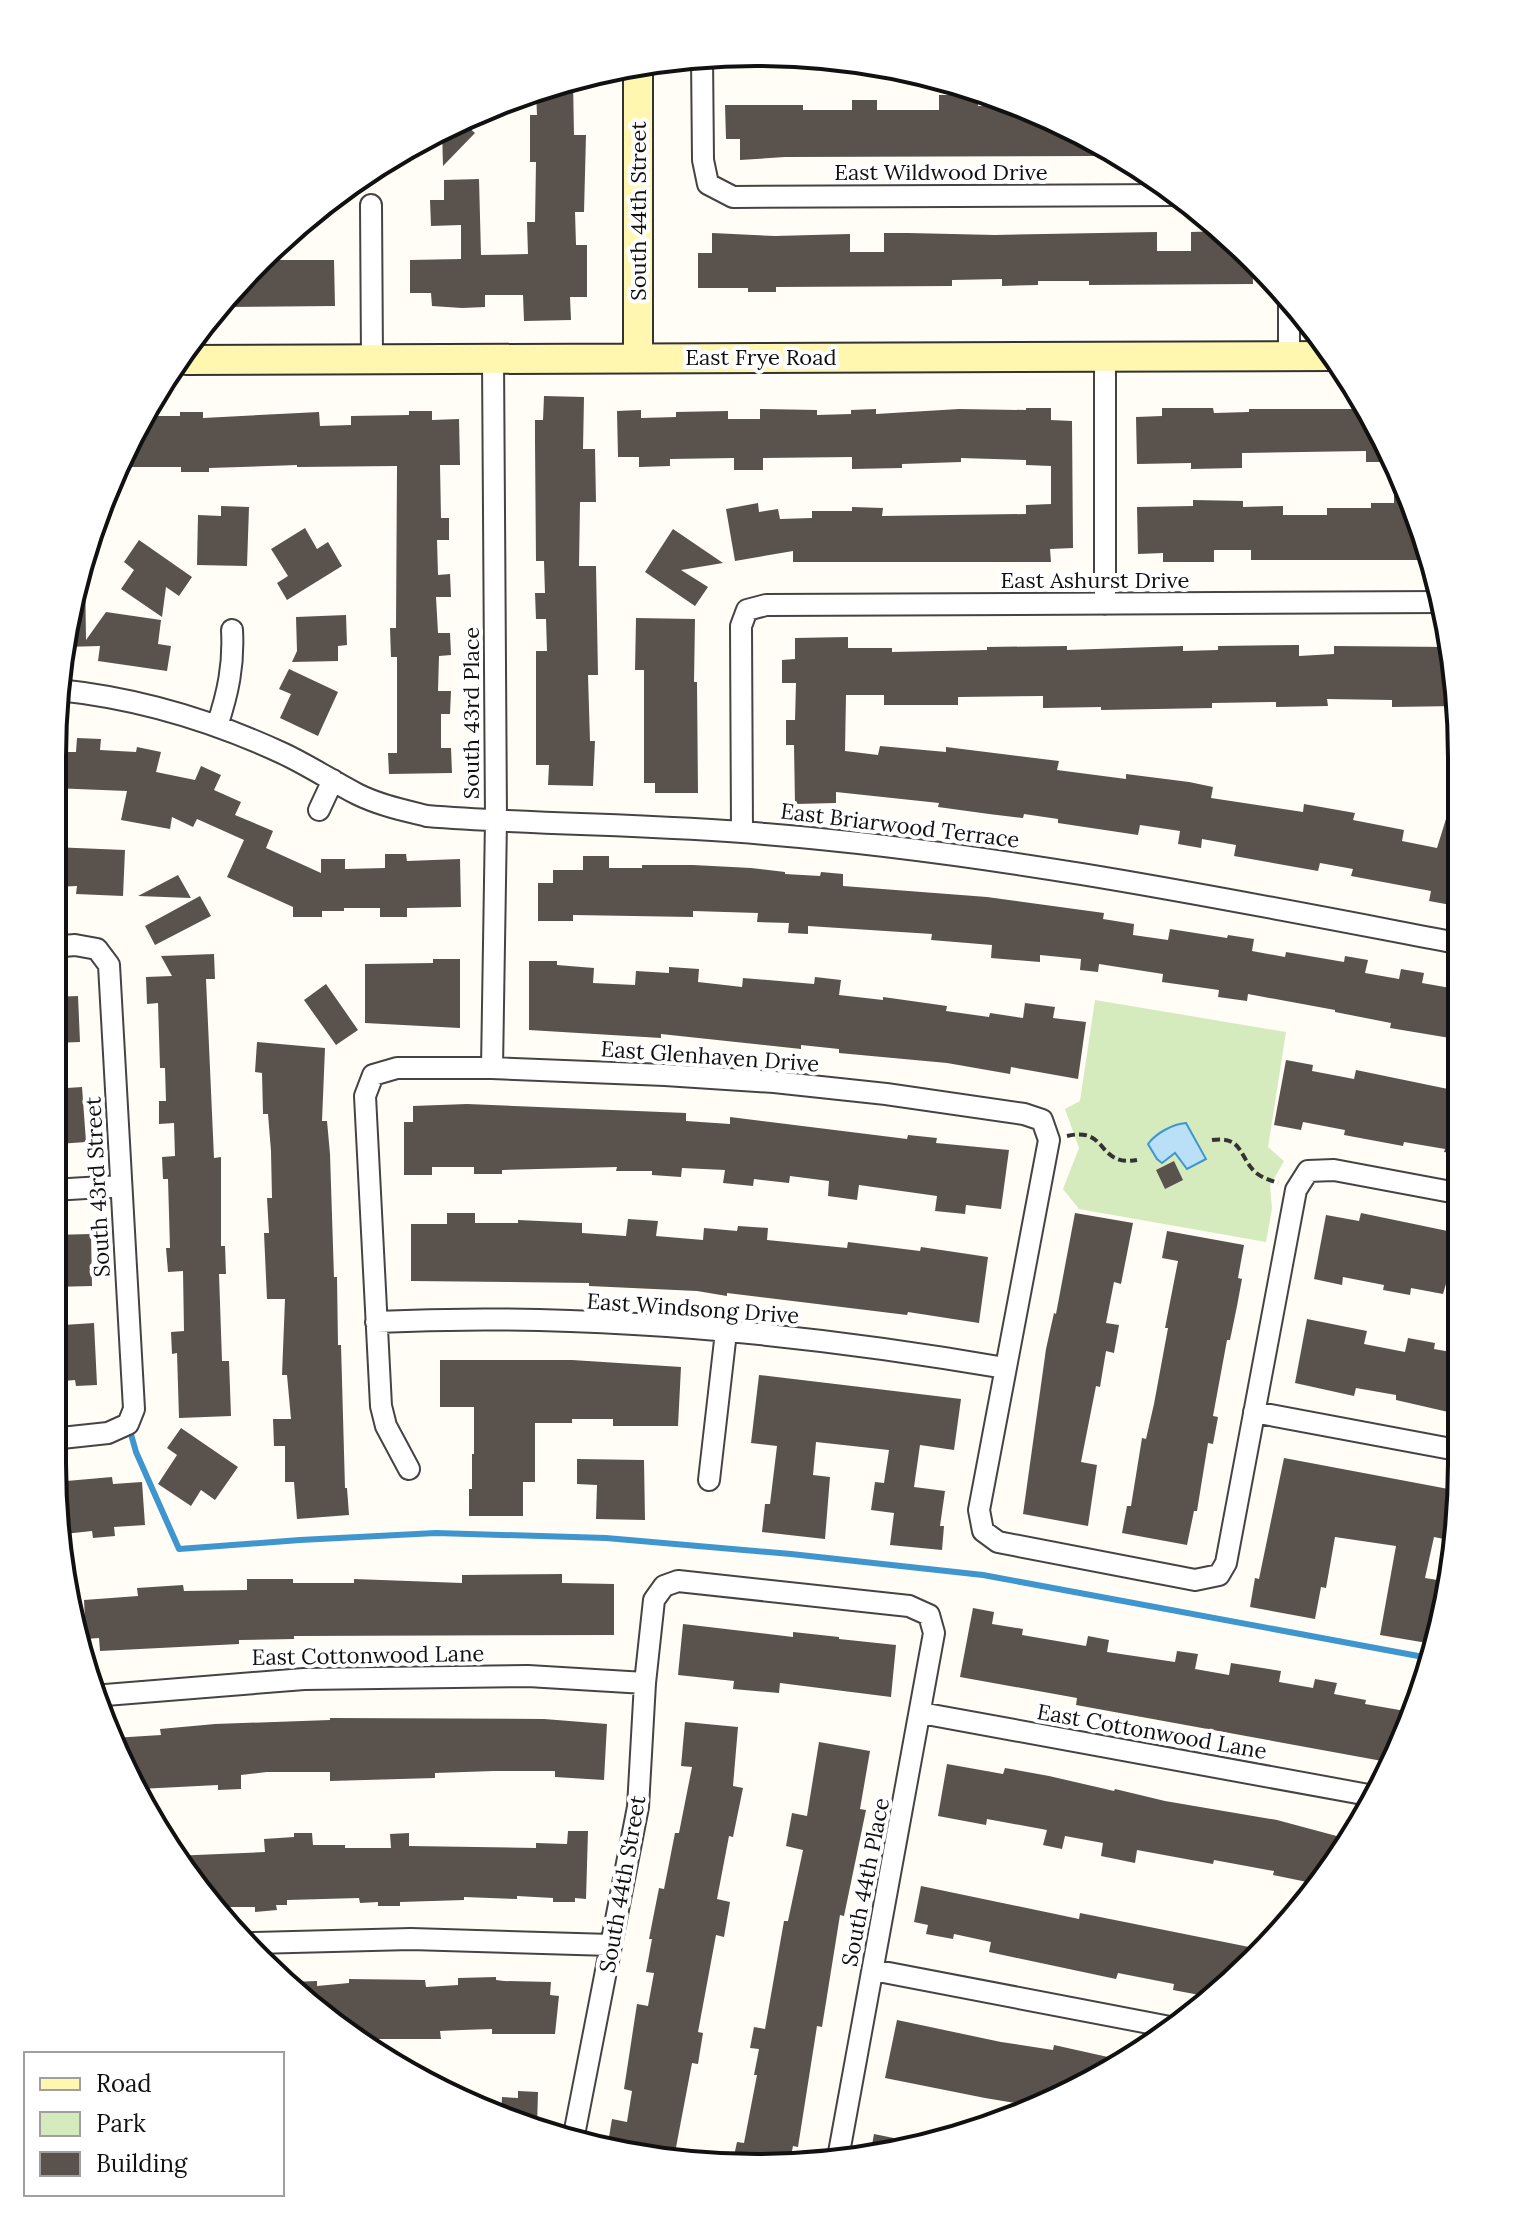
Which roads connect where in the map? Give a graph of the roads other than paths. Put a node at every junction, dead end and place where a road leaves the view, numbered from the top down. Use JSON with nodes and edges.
{"nodes":[{"id":1,"x":702,"y":68,"type":"edge"},
{"id":2,"x":638,"y":77,"type":"edge"},
{"id":3,"x":1159,"y":195,"type":"edge"},
{"id":4,"x":371,"y":205,"type":"dead end"},
{"id":5,"x":1289,"y":316,"type":"edge"},
{"id":6,"x":1316,"y":351,"type":"edge"},
{"id":7,"x":1289,"y":356,"type":"junction"},
{"id":8,"x":1105,"y":357,"type":"junction"},
{"id":9,"x":493,"y":358,"type":"junction"},
{"id":10,"x":638,"y":358,"type":"junction"},
{"id":11,"x":372,"y":359,"type":"junction"},
{"id":12,"x":192,"y":360,"type":"edge"},
{"id":13,"x":1430,"y":602,"type":"edge"},
{"id":14,"x":1105,"y":604,"type":"junction"},
{"id":15,"x":232,"y":630,"type":"dead end"},
{"id":16,"x":69,"y":691,"type":"edge"},
{"id":17,"x":217,"y":726,"type":"junction"},
{"id":18,"x":333,"y":780,"type":"junction"},
{"id":19,"x":319,"y":810,"type":"dead end"},
{"id":20,"x":496,"y":820,"type":"junction"},
{"id":21,"x":742,"y":832,"type":"junction"},
{"id":22,"x":1448,"y":941,"type":"edge"},
{"id":23,"x":66,"y":946,"type":"edge"},
{"id":24,"x":492,"y":1068,"type":"junction"},
{"id":25,"x":120,"y":1186,"type":"junction"},
{"id":26,"x":66,"y":1189,"type":"edge"},
{"id":27,"x":1448,"y":1191,"type":"edge"},
{"id":28,"x":376,"y":1322,"type":"junction"},
{"id":29,"x":726,"y":1332,"type":"junction"},
{"id":30,"x":1005,"y":1368,"type":"junction"},
{"id":31,"x":1254,"y":1412,"type":"junction"},
{"id":32,"x":66,"y":1438,"type":"edge"},
{"id":33,"x":1448,"y":1448,"type":"edge"},
{"id":34,"x":409,"y":1469,"type":"dead end"},
{"id":35,"x":709,"y":1480,"type":"dead end"},
{"id":36,"x":929,"y":1615,"type":"joint"},
{"id":37,"x":645,"y":1683,"type":"junction"},
{"id":38,"x":107,"y":1695,"type":"edge"},
{"id":39,"x":921,"y":1713,"type":"junction"},
{"id":40,"x":1363,"y":1794,"type":"edge"},
{"id":41,"x":259,"y":1943,"type":"edge"},
{"id":42,"x":611,"y":1945,"type":"junction"},
{"id":43,"x":873,"y":1970,"type":"junction"},
{"id":44,"x":1159,"y":2025,"type":"edge"},
{"id":45,"x":575,"y":2129,"type":"edge"},
{"id":46,"x":840,"y":2149,"type":"edge"}],
"edges":[{"from":1,"to":3,"type":"street","name":"East Wildwood Drive"},
{"from":2,"to":10,"type":"street","name":"South 44th Street"},
{"from":4,"to":11,"type":"street"},
{"from":5,"to":7,"type":"street"},
{"from":6,"to":7,"type":"street","name":"East Frye Road"},
{"from":7,"to":8,"type":"street","name":"East Frye Road"},
{"from":8,"to":10,"type":"street","name":"East Frye Road"},
{"from":8,"to":14,"type":"street"},
{"from":9,"to":10,"type":"street","name":"East Frye Road"},
{"from":9,"to":11,"type":"street","name":"East Frye Road"},
{"from":9,"to":20,"type":"street","name":"South 43rd Place"},
{"from":11,"to":12,"type":"street","name":"East Frye Road"},
{"from":13,"to":14,"type":"street","name":"East Ashurst Drive"},
{"from":14,"to":21,"type":"street","name":"East Ashurst Drive"},
{"from":15,"to":17,"type":"street"},
{"from":16,"to":17,"type":"street","name":"East Briarwood Terrace"},
{"from":17,"to":18,"type":"street","name":"East Briarwood Terrace"},
{"from":18,"to":19,"type":"street"},
{"from":18,"to":20,"type":"street","name":"East Briarwood Terrace"},
{"from":20,"to":21,"type":"street","name":"East Briarwood Terrace"},
{"from":20,"to":24,"type":"street","name":"South 43rd Place"},
{"from":21,"to":22,"type":"street","name":"East Briarwood Terrace"},
{"from":23,"to":25,"type":"street","name":"South 43rd Street"},
{"from":24,"to":28,"type":"street","name":"East Glenhaven Drive"},
{"from":24,"to":30,"type":"street","name":"East Glenhaven Drive"},
{"from":25,"to":26,"type":"street"},
{"from":25,"to":32,"type":"street","name":"South 43rd Street"},
{"from":27,"to":31,"type":"street"},
{"from":28,"to":29,"type":"street","name":"East Windsong Drive"},
{"from":28,"to":34,"type":"street"},
{"from":29,"to":30,"type":"street","name":"East Windsong Drive"},
{"from":29,"to":35,"type":"street"},
{"from":30,"to":31,"type":"street"},
{"from":31,"to":33,"type":"street"},
{"from":36,"to":37,"type":"street","name":"South 44th Street"},
{"from":36,"to":39,"type":"street","name":"South 44th Place"},
{"from":37,"to":38,"type":"street","name":"East Cottonwood Lane"},
{"from":37,"to":42,"type":"street","name":"South 44th Street"},
{"from":39,"to":40,"type":"street","name":"East Cottonwood Lane"},
{"from":39,"to":43,"type":"street","name":"South 44th Place"},
{"from":41,"to":42,"type":"street"},
{"from":42,"to":45,"type":"street","name":"South 44th Street"},
{"from":43,"to":44,"type":"street"},
{"from":43,"to":46,"type":"street","name":"South 44th Place"}]}
